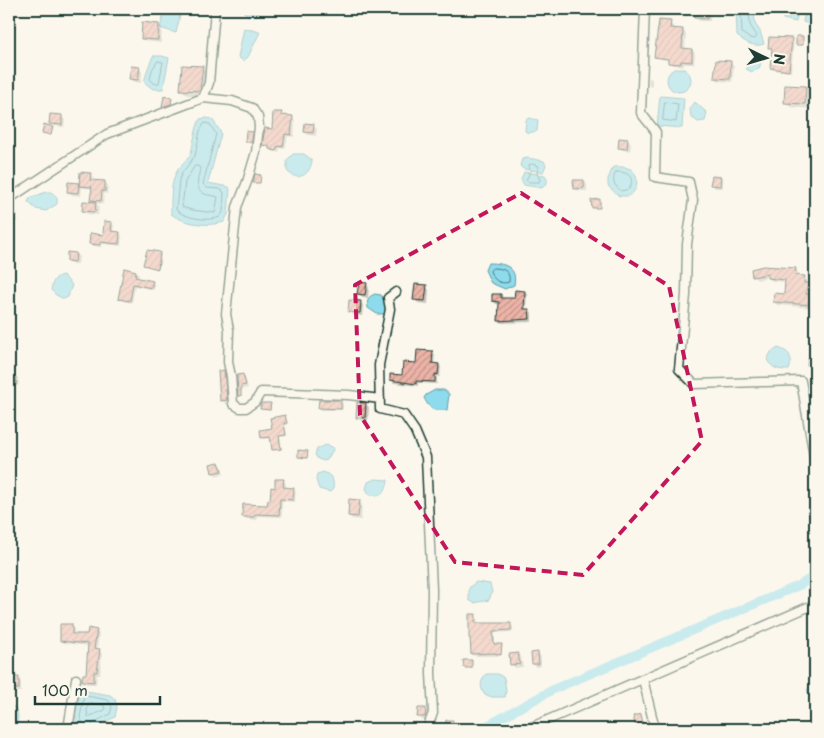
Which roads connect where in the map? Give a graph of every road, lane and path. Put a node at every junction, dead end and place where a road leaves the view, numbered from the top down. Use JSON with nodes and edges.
{"nodes":[{"id":1,"x":215,"y":9,"type":"edge"},
{"id":2,"x":645,"y":9,"type":"edge"},
{"id":3,"x":203,"y":98,"type":"junction"},
{"id":4,"x":9,"y":199,"type":"edge"},
{"id":5,"x":396,"y":292,"type":"dead end"},
{"id":6,"x":380,"y":399,"type":"junction"},
{"id":7,"x":815,"y":462,"type":"edge"},
{"id":8,"x":815,"y":604,"type":"edge"},
{"id":9,"x":76,"y":679,"type":"dead end"},
{"id":10,"x":643,"y":679,"type":"junction"},
{"id":11,"x":68,"y":729,"type":"edge"},
{"id":12,"x":427,"y":729,"type":"edge"},
{"id":13,"x":527,"y":729,"type":"edge"},
{"id":14,"x":655,"y":729,"type":"edge"}],
"edges":[{"from":1,"to":3,"type":"street"},
{"from":2,"to":7,"type":"street"},
{"from":3,"to":4,"type":"street"},
{"from":3,"to":6,"type":"street"},
{"from":5,"to":6,"type":"street"},
{"from":6,"to":12,"type":"street"},
{"from":8,"to":10,"type":"street"},
{"from":9,"to":11,"type":"street"},
{"from":10,"to":13,"type":"street"},
{"from":10,"to":14,"type":"street"}]}
